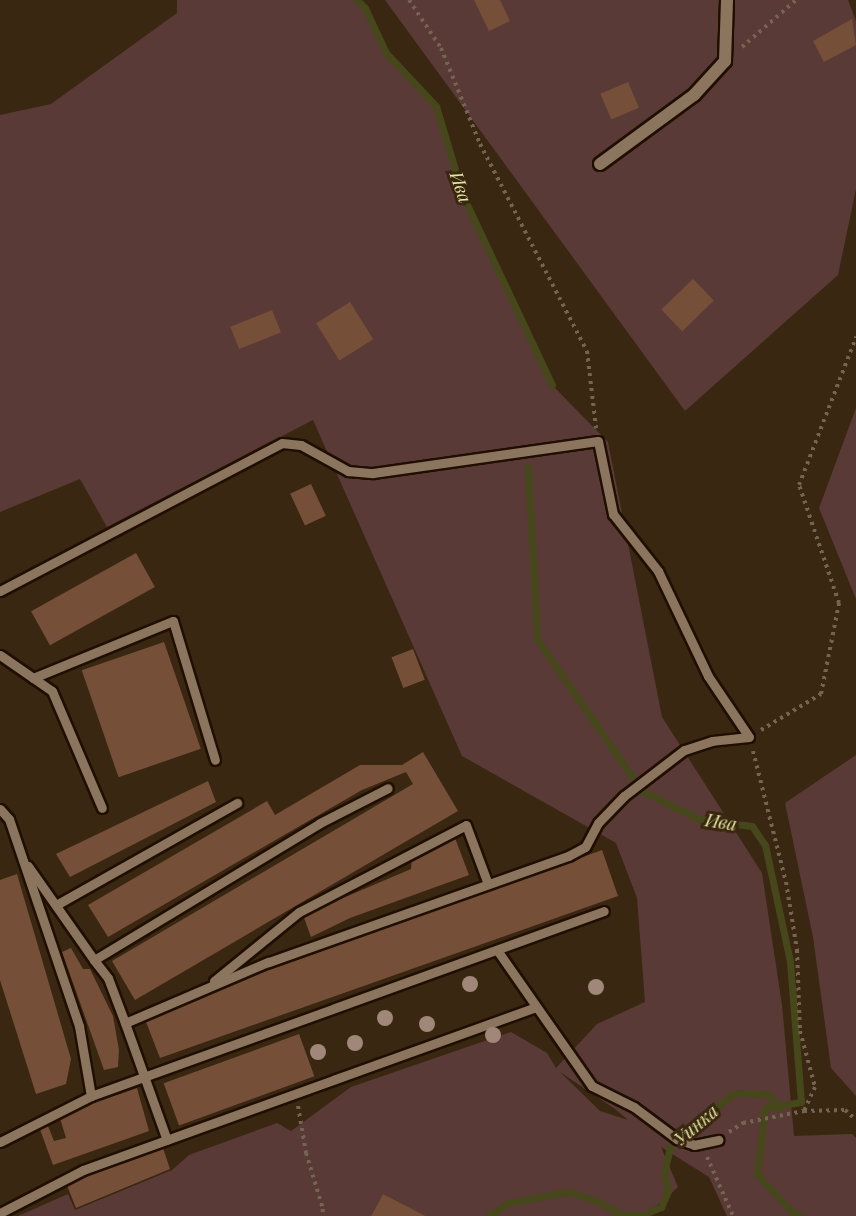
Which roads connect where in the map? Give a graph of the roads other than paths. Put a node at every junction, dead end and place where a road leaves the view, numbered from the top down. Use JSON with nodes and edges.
{"nodes":[{"id":1,"x":727,"y":0,"type":"edge"},
{"id":2,"x":600,"y":164,"type":"dead end"},
{"id":3,"x":0,"y":591,"type":"edge"},
{"id":4,"x":0,"y":655,"type":"edge"},
{"id":5,"x":33,"y":678,"type":"junction"},
{"id":6,"x":215,"y":760,"type":"dead end"},
{"id":7,"x":388,"y":788,"type":"dead end"},
{"id":8,"x":237,"y":803,"type":"dead end"},
{"id":9,"x":102,"y":808,"type":"dead end"},
{"id":10,"x":0,"y":809,"type":"edge"},
{"id":11,"x":23,"y":858,"type":"junction"},
{"id":12,"x":488,"y":884,"type":"junction"},
{"id":13,"x":56,"y":905,"type":"junction"},
{"id":14,"x":604,"y":911,"type":"dead end"},
{"id":15,"x":497,"y":950,"type":"junction"},
{"id":16,"x":94,"y":960,"type":"junction"},
{"id":17,"x":205,"y":988,"type":"junction"},
{"id":18,"x":535,"y":1007,"type":"junction"},
{"id":19,"x":125,"y":1023,"type":"junction"},
{"id":20,"x":143,"y":1077,"type":"junction"},
{"id":21,"x":92,"y":1096,"type":"junction"},
{"id":22,"x":167,"y":1140,"type":"junction"},
{"id":23,"x":718,"y":1140,"type":"road end"},
{"id":24,"x":0,"y":1142,"type":"edge"},
{"id":25,"x":0,"y":1213,"type":"edge"}],
"edges":[{"from":1,"to":2,"type":"street"},
{"from":3,"to":12,"type":"lane"},
{"from":4,"to":5,"type":"lane"},
{"from":5,"to":6,"type":"lane"},
{"from":5,"to":9,"type":"lane"},
{"from":7,"to":16,"type":"lane"},
{"from":8,"to":13,"type":"lane"},
{"from":10,"to":11,"type":"lane"},
{"from":11,"to":13,"type":"lane"},
{"from":11,"to":21,"type":"lane"},
{"from":12,"to":17,"type":"lane"},
{"from":12,"to":17,"type":"lane"},
{"from":13,"to":16,"type":"lane"},
{"from":14,"to":15,"type":"lane"},
{"from":15,"to":18,"type":"lane"},
{"from":15,"to":20,"type":"lane"},
{"from":16,"to":19,"type":"lane"},
{"from":17,"to":19,"type":"lane"},
{"from":18,"to":22,"type":"lane"},
{"from":18,"to":23,"type":"lane"},
{"from":19,"to":20,"type":"lane"},
{"from":20,"to":21,"type":"lane"},
{"from":20,"to":22,"type":"lane"},
{"from":21,"to":24,"type":"lane"},
{"from":22,"to":25,"type":"lane"}]}
